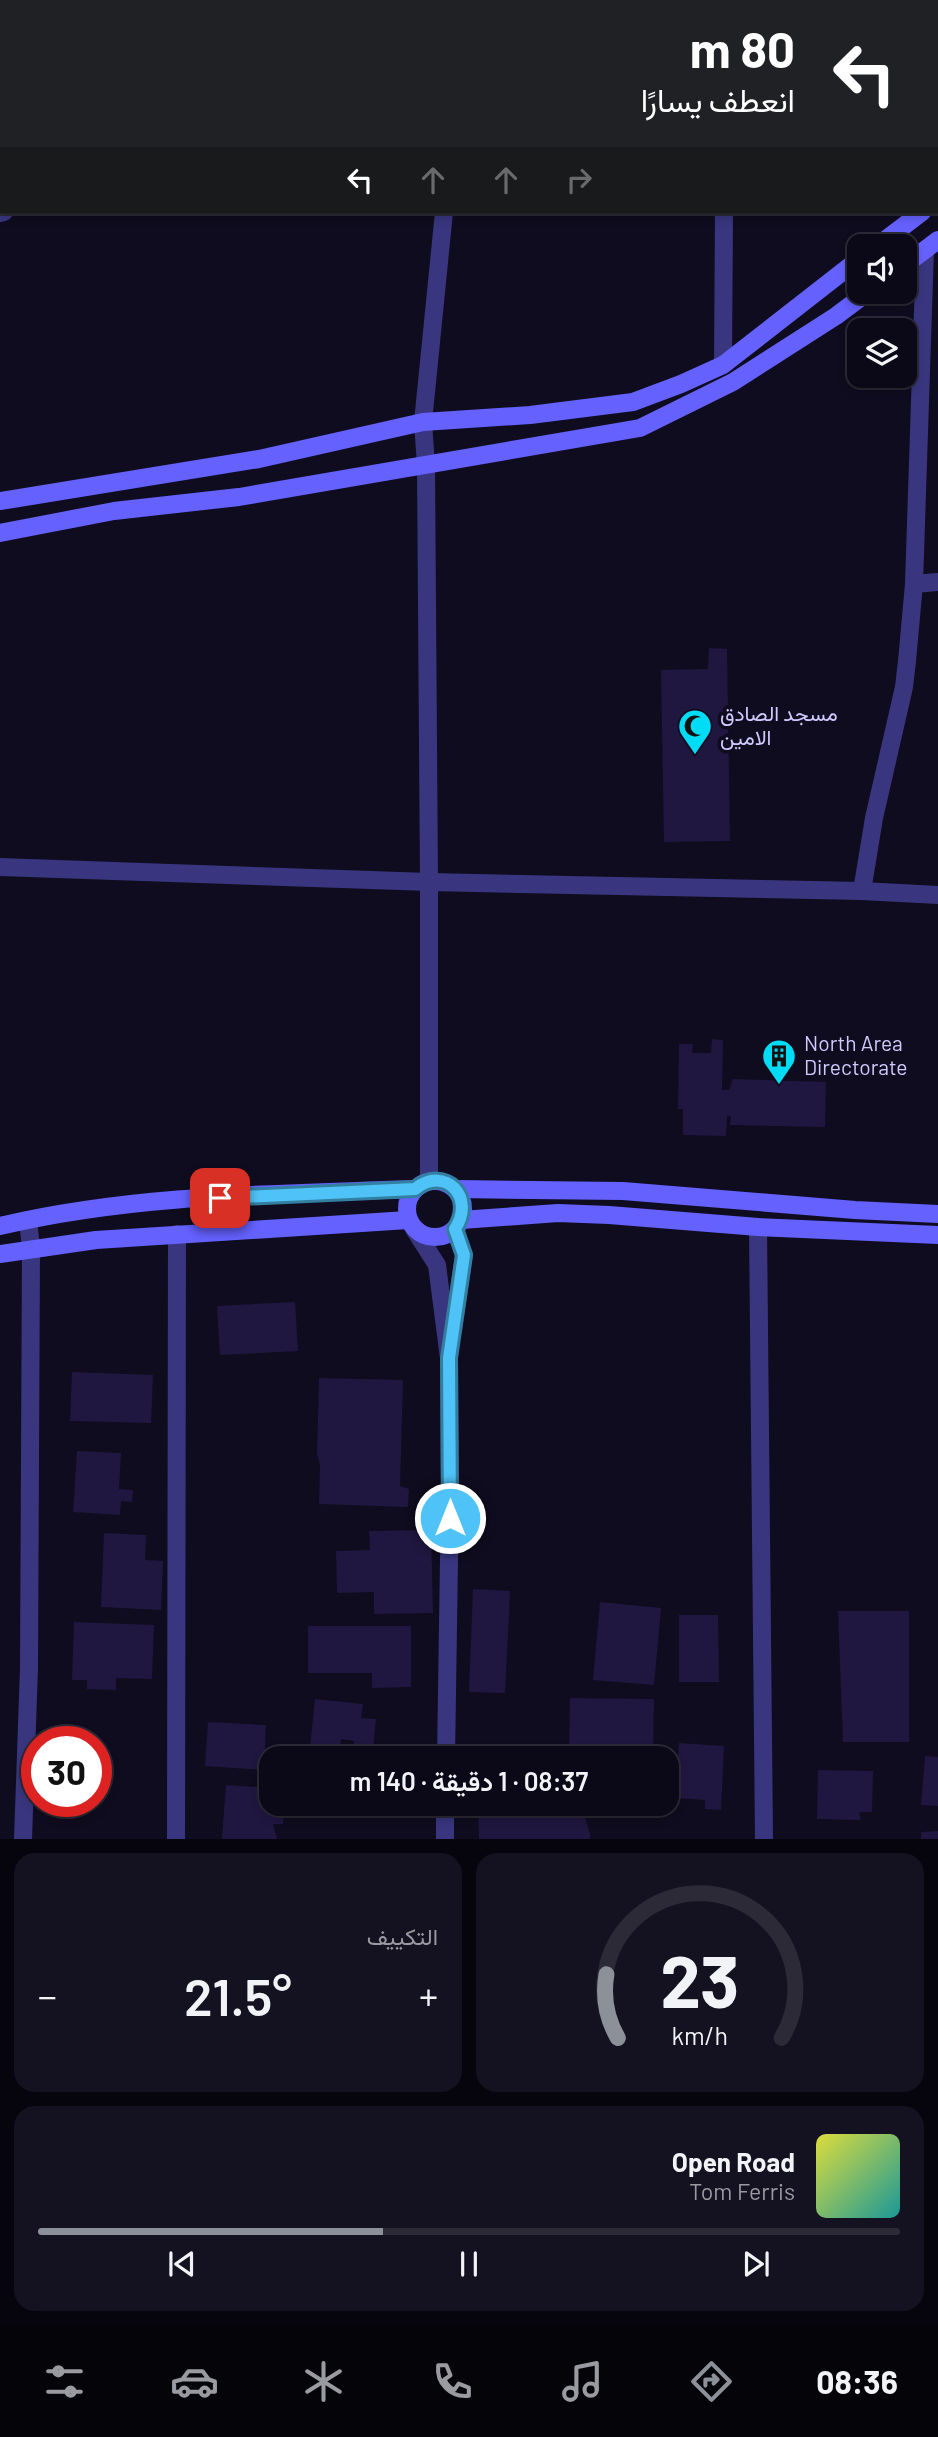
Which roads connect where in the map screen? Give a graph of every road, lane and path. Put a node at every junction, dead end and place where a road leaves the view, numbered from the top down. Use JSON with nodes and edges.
{"nodes":[{"id":1,"x":444,"y":214,"type":"edge"},
{"id":2,"x":724,"y":214,"type":"edge"},
{"id":3,"x":919,"y":214,"type":"edge"},
{"id":4,"x":893,"y":234,"type":"edge"},
{"id":5,"x":931,"y":245,"type":"edge"},
{"id":6,"x":917,"y":256,"type":"edge"},
{"id":7,"x":847,"y":268,"type":"edge"},
{"id":8,"x":852,"y":304,"type":"edge"},
{"id":9,"x":723,"y":365,"type":"junction"},
{"id":10,"x":423,"y":422,"type":"junction"},
{"id":11,"x":426,"y":464,"type":"junction"},
{"id":12,"x":0,"y":501,"type":"edge"},
{"id":13,"x":0,"y":533,"type":"edge"},
{"id":14,"x":938,"y":582,"type":"edge"},
{"id":15,"x":914,"y":584,"type":"junction"},
{"id":16,"x":0,"y":867,"type":"edge"},
{"id":17,"x":429,"y":881,"type":"junction"},
{"id":18,"x":862,"y":891,"type":"junction"},
{"id":19,"x":938,"y":895,"type":"edge"},
{"id":20,"x":422,"y":1185,"type":"junction"},
{"id":21,"x":455,"y":1189,"type":"junction"},
{"id":22,"x":938,"y":1214,"type":"edge"},
{"id":23,"x":28,"y":1220,"type":"junction"},
{"id":24,"x":411,"y":1224,"type":"junction"},
{"id":25,"x":458,"y":1224,"type":"junction"},
{"id":26,"x":0,"y":1226,"type":"edge"},
{"id":27,"x":758,"y":1227,"type":"junction"},
{"id":28,"x":177,"y":1234,"type":"junction"},
{"id":29,"x":938,"y":1235,"type":"edge"},
{"id":30,"x":31,"y":1248,"type":"junction"},
{"id":31,"x":0,"y":1254,"type":"edge"},
{"id":32,"x":449,"y":1358,"type":"junction"},
{"id":33,"x":446,"y":1746,"type":"edge"},
{"id":34,"x":445,"y":1816,"type":"edge"},
{"id":35,"x":23,"y":1839,"type":"edge"},
{"id":36,"x":176,"y":1839,"type":"edge"},
{"id":37,"x":445,"y":1839,"type":"edge"},
{"id":38,"x":764,"y":1839,"type":"edge"}],
"edges":[{"from":1,"to":10,"type":"street"},
{"from":2,"to":9,"type":"street"},
{"from":3,"to":4,"type":"street"},
{"from":5,"to":6,"type":"street"},
{"from":5,"to":15,"type":"street"},
{"from":7,"to":9,"type":"street"},
{"from":8,"to":11,"type":"street"},
{"from":9,"to":10,"type":"street"},
{"from":10,"to":11,"type":"street"},
{"from":10,"to":12,"type":"street"},
{"from":11,"to":13,"type":"street"},
{"from":11,"to":17,"type":"street"},
{"from":14,"to":15,"type":"street"},
{"from":15,"to":18,"type":"street"},
{"from":16,"to":17,"type":"street"},
{"from":17,"to":18,"type":"street"},
{"from":17,"to":20,"type":"street"},
{"from":18,"to":19,"type":"street"},
{"from":20,"to":21,"type":"street"},
{"from":20,"to":23,"type":"street"},
{"from":20,"to":24,"type":"street"},
{"from":21,"to":22,"type":"street"},
{"from":21,"to":25,"type":"street"},
{"from":23,"to":26,"type":"street"},
{"from":23,"to":30,"type":"street"},
{"from":24,"to":25,"type":"street"},
{"from":24,"to":28,"type":"street"},
{"from":24,"to":32,"type":"street"},
{"from":25,"to":27,"type":"street"},
{"from":25,"to":32,"type":"street"},
{"from":27,"to":29,"type":"street"},
{"from":27,"to":38,"type":"street"},
{"from":28,"to":30,"type":"street"},
{"from":28,"to":36,"type":"street"},
{"from":30,"to":31,"type":"street"},
{"from":30,"to":35,"type":"street"},
{"from":32,"to":33,"type":"street"},
{"from":34,"to":37,"type":"street"}]}
